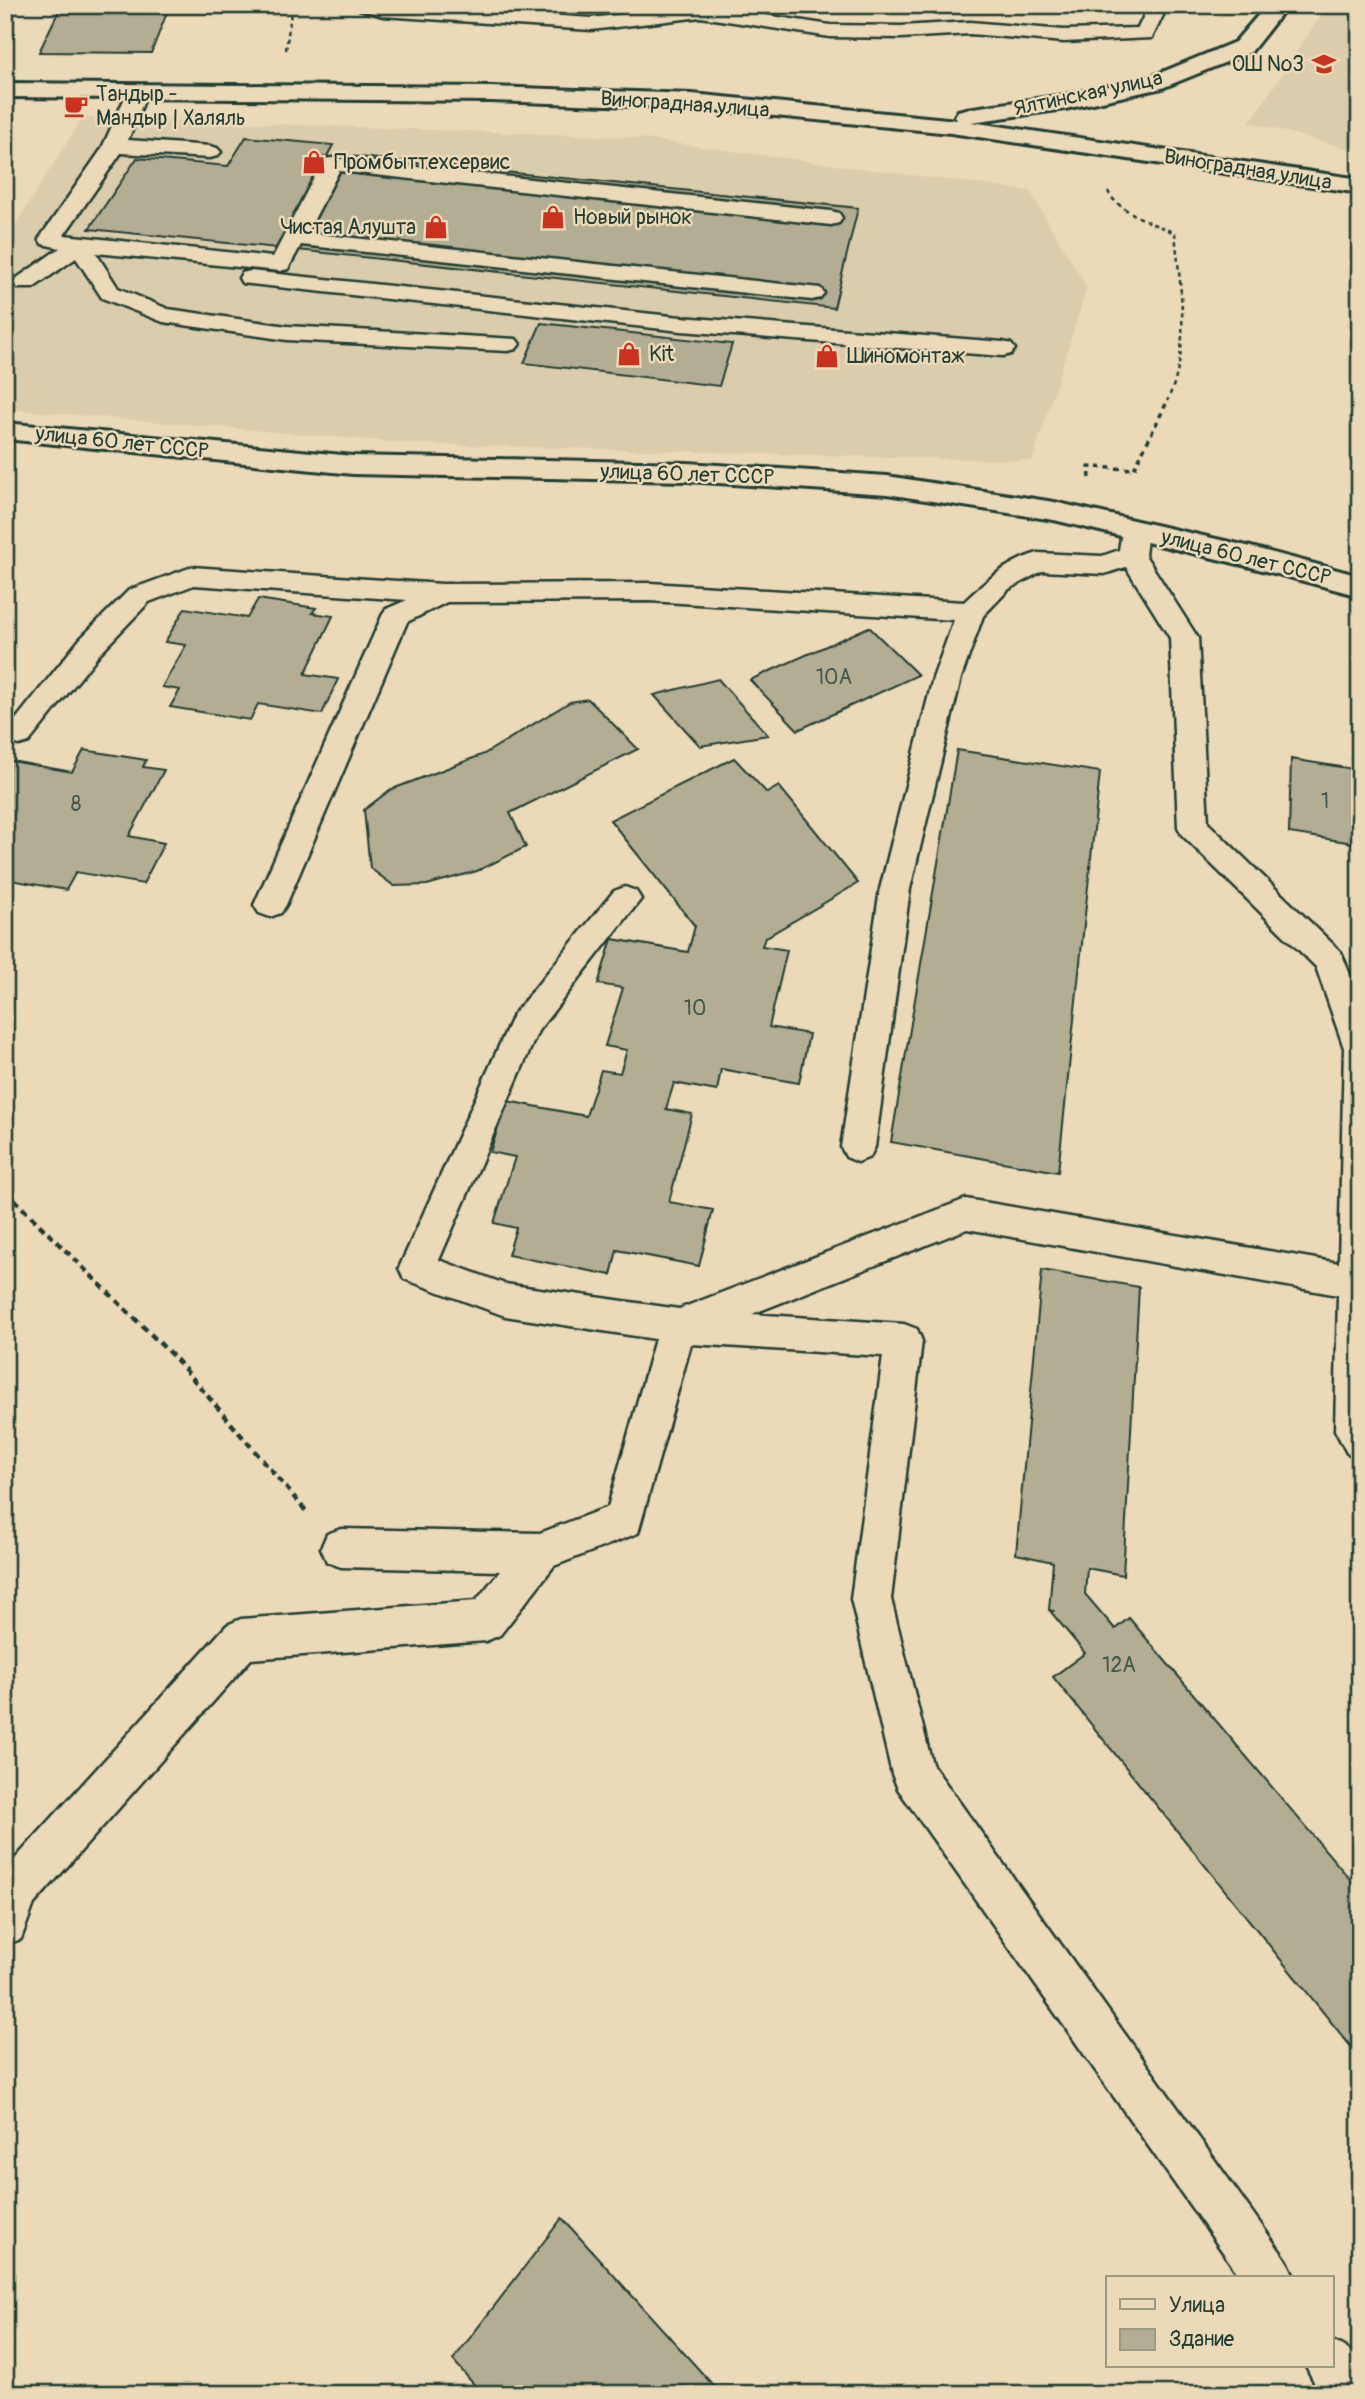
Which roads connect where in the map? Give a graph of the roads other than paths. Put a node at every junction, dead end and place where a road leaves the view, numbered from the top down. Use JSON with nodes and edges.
{"nodes":[{"id":1,"x":366,"y":5,"type":"edge"},
{"id":2,"x":1159,"y":5,"type":"edge"},
{"id":3,"x":1278,"y":5,"type":"edge"},
{"id":4,"x":5,"y":90,"type":"edge"},
{"id":5,"x":138,"y":91,"type":"junction"},
{"id":6,"x":916,"y":122,"type":"junction"},
{"id":7,"x":115,"y":146,"type":"junction"},
{"id":8,"x":210,"y":152,"type":"dead end"},
{"id":9,"x":1360,"y":186,"type":"edge"},
{"id":10,"x":831,"y":218,"type":"dead end"},
{"id":11,"x":295,"y":238,"type":"junction"},
{"id":12,"x":84,"y":254,"type":"junction"},
{"id":13,"x":25,"y":284,"type":"dead end"},
{"id":14,"x":812,"y":293,"type":"dead end"},
{"id":15,"x":508,"y":344,"type":"dead end"},
{"id":16,"x":1003,"y":349,"type":"dead end"},
{"id":17,"x":5,"y":431,"type":"edge"},
{"id":18,"x":1133,"y":543,"type":"junction"},
{"id":19,"x":1360,"y":586,"type":"edge"},
{"id":20,"x":443,"y":593,"type":"junction"},
{"id":21,"x":971,"y":612,"type":"junction"},
{"id":22,"x":19,"y":735,"type":"dead end"},
{"id":23,"x":625,"y":899,"type":"dead end"},
{"id":24,"x":270,"y":905,"type":"dead end"},
{"id":25,"x":858,"y":1147,"type":"dead end"},
{"id":26,"x":1355,"y":1282,"type":"junction"},
{"id":27,"x":677,"y":1326,"type":"junction"},
{"id":28,"x":1360,"y":1440,"type":"edge"},
{"id":29,"x":341,"y":1548,"type":"road end"},
{"id":30,"x":540,"y":1552,"type":"junction"},
{"id":31,"x":5,"y":1923,"type":"edge"},
{"id":32,"x":1269,"y":2276,"type":"edge"},
{"id":33,"x":1332,"y":2368,"type":"edge"},
{"id":34,"x":1351,"y":2394,"type":"edge"}],
"edges":[{"from":1,"to":2,"type":"lane"},
{"from":3,"to":6,"type":"street","name":"Ялтинская улица"},
{"from":4,"to":5,"type":"street","name":"Виноградная улица"},
{"from":5,"to":6,"type":"street","name":"Виноградная улица"},
{"from":5,"to":7,"type":"lane"},
{"from":6,"to":9,"type":"street","name":"Виноградная улица"},
{"from":7,"to":8,"type":"lane"},
{"from":7,"to":12,"type":"lane"},
{"from":10,"to":11,"type":"lane"},
{"from":11,"to":12,"type":"lane"},
{"from":11,"to":14,"type":"lane"},
{"from":12,"to":13,"type":"lane"},
{"from":12,"to":15,"type":"lane"},
{"from":12,"to":16,"type":"lane"},
{"from":17,"to":18,"type":"street","name":"улица 60 лет СССР"},
{"from":18,"to":19,"type":"street","name":"улица 60 лет СССР"},
{"from":18,"to":21,"type":"lane"},
{"from":18,"to":26,"type":"lane"},
{"from":20,"to":21,"type":"lane"},
{"from":20,"to":22,"type":"lane"},
{"from":20,"to":24,"type":"lane"},
{"from":21,"to":25,"type":"lane"},
{"from":23,"to":27,"type":"lane"},
{"from":26,"to":27,"type":"lane"},
{"from":26,"to":28,"type":"lane"},
{"from":27,"to":30,"type":"lane"},
{"from":27,"to":32,"type":"lane"},
{"from":29,"to":30,"type":"lane"},
{"from":30,"to":31,"type":"lane"},
{"from":33,"to":34,"type":"lane"}]}
